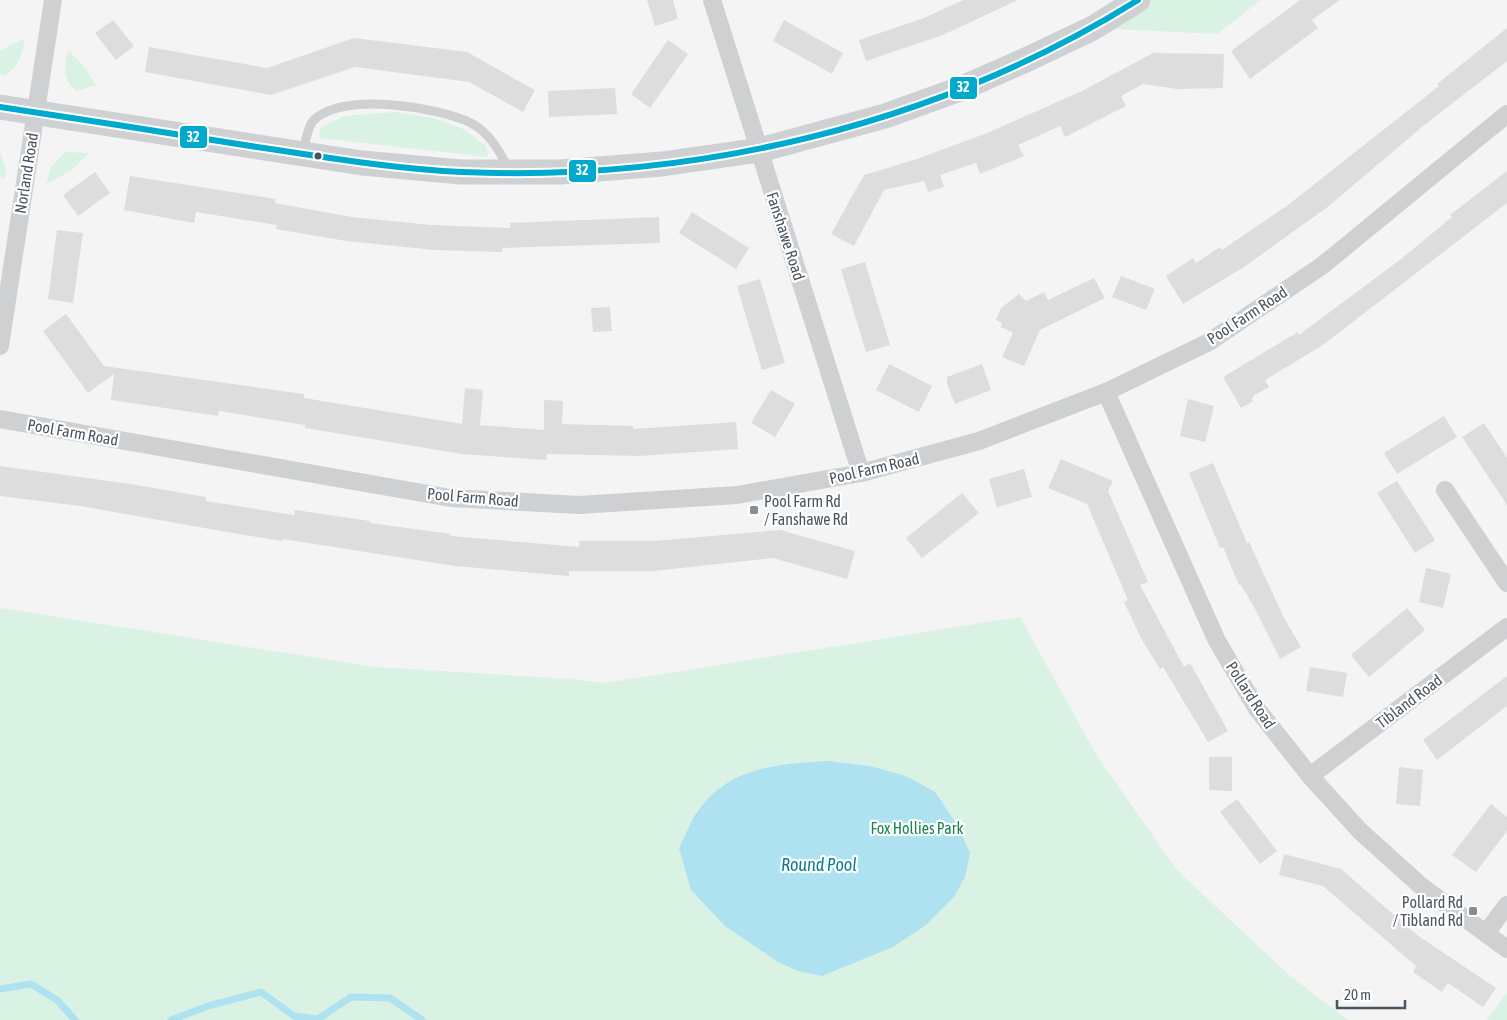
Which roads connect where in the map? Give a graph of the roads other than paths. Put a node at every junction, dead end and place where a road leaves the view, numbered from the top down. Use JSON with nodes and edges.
{"nodes":[{"id":1,"x":53,"y":0,"type":"edge"},
{"id":2,"x":712,"y":0,"type":"edge"},
{"id":3,"x":1138,"y":0,"type":"edge"},
{"id":4,"x":0,"y":108,"type":"edge"},
{"id":5,"x":34,"y":113,"type":"junction"},
{"id":6,"x":1507,"y":114,"type":"edge"},
{"id":7,"x":760,"y":150,"type":"junction"},
{"id":8,"x":302,"y":154,"type":"junction"},
{"id":9,"x":510,"y":172,"type":"junction"},
{"id":10,"x":0,"y":346,"type":"edge"},
{"id":11,"x":1106,"y":392,"type":"junction"},
{"id":12,"x":0,"y":419,"type":"edge"},
{"id":13,"x":861,"y":473,"type":"junction"},
{"id":14,"x":1444,"y":490,"type":"dead end"},
{"id":15,"x":1507,"y":583,"type":"edge"},
{"id":16,"x":1507,"y":627,"type":"edge"},
{"id":17,"x":1310,"y":776,"type":"junction"},
{"id":18,"x":1507,"y":905,"type":"edge"},
{"id":19,"x":1486,"y":934,"type":"junction"},
{"id":20,"x":1507,"y":949,"type":"edge"}],
"edges":[{"from":1,"to":5,"type":"street","name":"Norland Road"},
{"from":2,"to":7,"type":"street","name":"Fanshawe Road"},
{"from":3,"to":7,"type":"street"},
{"from":4,"to":5,"type":"street"},
{"from":5,"to":8,"type":"street"},
{"from":5,"to":10,"type":"street","name":"Norland Road"},
{"from":6,"to":11,"type":"street","name":"Pool Farm Road"},
{"from":7,"to":9,"type":"street"},
{"from":7,"to":13,"type":"street","name":"Fanshawe Road"},
{"from":8,"to":9,"type":"street"},
{"from":8,"to":9,"type":"lane"},
{"from":11,"to":13,"type":"street","name":"Pool Farm Road"},
{"from":11,"to":17,"type":"street","name":"Pollard Road"},
{"from":12,"to":13,"type":"street","name":"Pool Farm Road"},
{"from":14,"to":15,"type":"street"},
{"from":16,"to":17,"type":"street","name":"Tibland Road"},
{"from":17,"to":19,"type":"street","name":"Pollard Road"},
{"from":18,"to":19,"type":"street"},
{"from":19,"to":20,"type":"street","name":"Pollard Road"}]}
